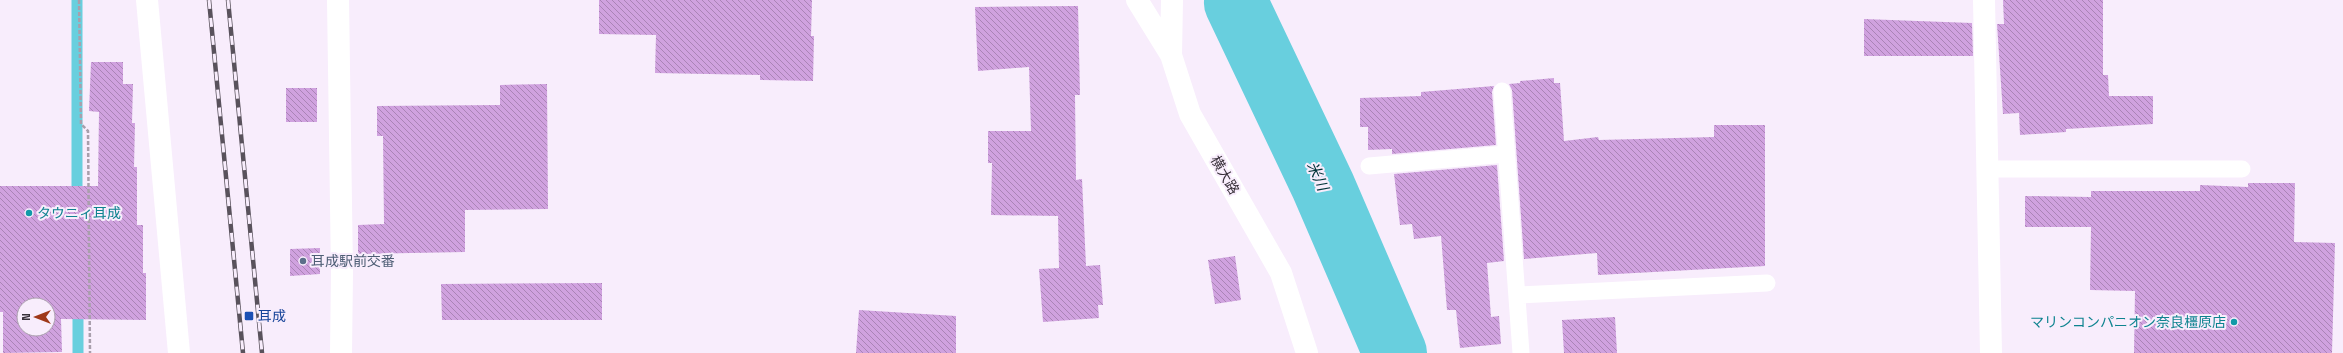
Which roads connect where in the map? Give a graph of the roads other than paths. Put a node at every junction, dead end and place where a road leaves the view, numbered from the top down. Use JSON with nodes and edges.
{"nodes":[{"id":1,"x":147,"y":0,"type":"edge"},
{"id":2,"x":338,"y":0,"type":"edge"},
{"id":3,"x":1137,"y":0,"type":"edge"},
{"id":4,"x":1172,"y":0,"type":"edge"},
{"id":5,"x":1984,"y":0,"type":"edge"},
{"id":6,"x":1171,"y":54,"type":"junction"},
{"id":7,"x":1502,"y":91,"type":"dead end"},
{"id":8,"x":1506,"y":154,"type":"junction"},
{"id":9,"x":1368,"y":166,"type":"dead end"},
{"id":10,"x":1987,"y":169,"type":"junction"},
{"id":11,"x":2242,"y":169,"type":"dead end"},
{"id":12,"x":1767,"y":283,"type":"dead end"},
{"id":13,"x":1517,"y":295,"type":"junction"},
{"id":14,"x":179,"y":353,"type":"edge"},
{"id":15,"x":341,"y":353,"type":"edge"},
{"id":16,"x":1307,"y":353,"type":"edge"},
{"id":17,"x":1521,"y":353,"type":"edge"},
{"id":18,"x":1991,"y":353,"type":"edge"}],
"edges":[{"from":1,"to":14,"type":"street"},
{"from":2,"to":15,"type":"street"},
{"from":3,"to":6,"type":"street","name":"横大路"},
{"from":4,"to":6,"type":"street"},
{"from":5,"to":10,"type":"street"},
{"from":6,"to":16,"type":"street","name":"横大路"},
{"from":7,"to":8,"type":"lane"},
{"from":8,"to":9,"type":"lane"},
{"from":8,"to":13,"type":"lane"},
{"from":10,"to":11,"type":"lane"},
{"from":10,"to":18,"type":"street"},
{"from":12,"to":13,"type":"lane"},
{"from":13,"to":17,"type":"lane"}]}
